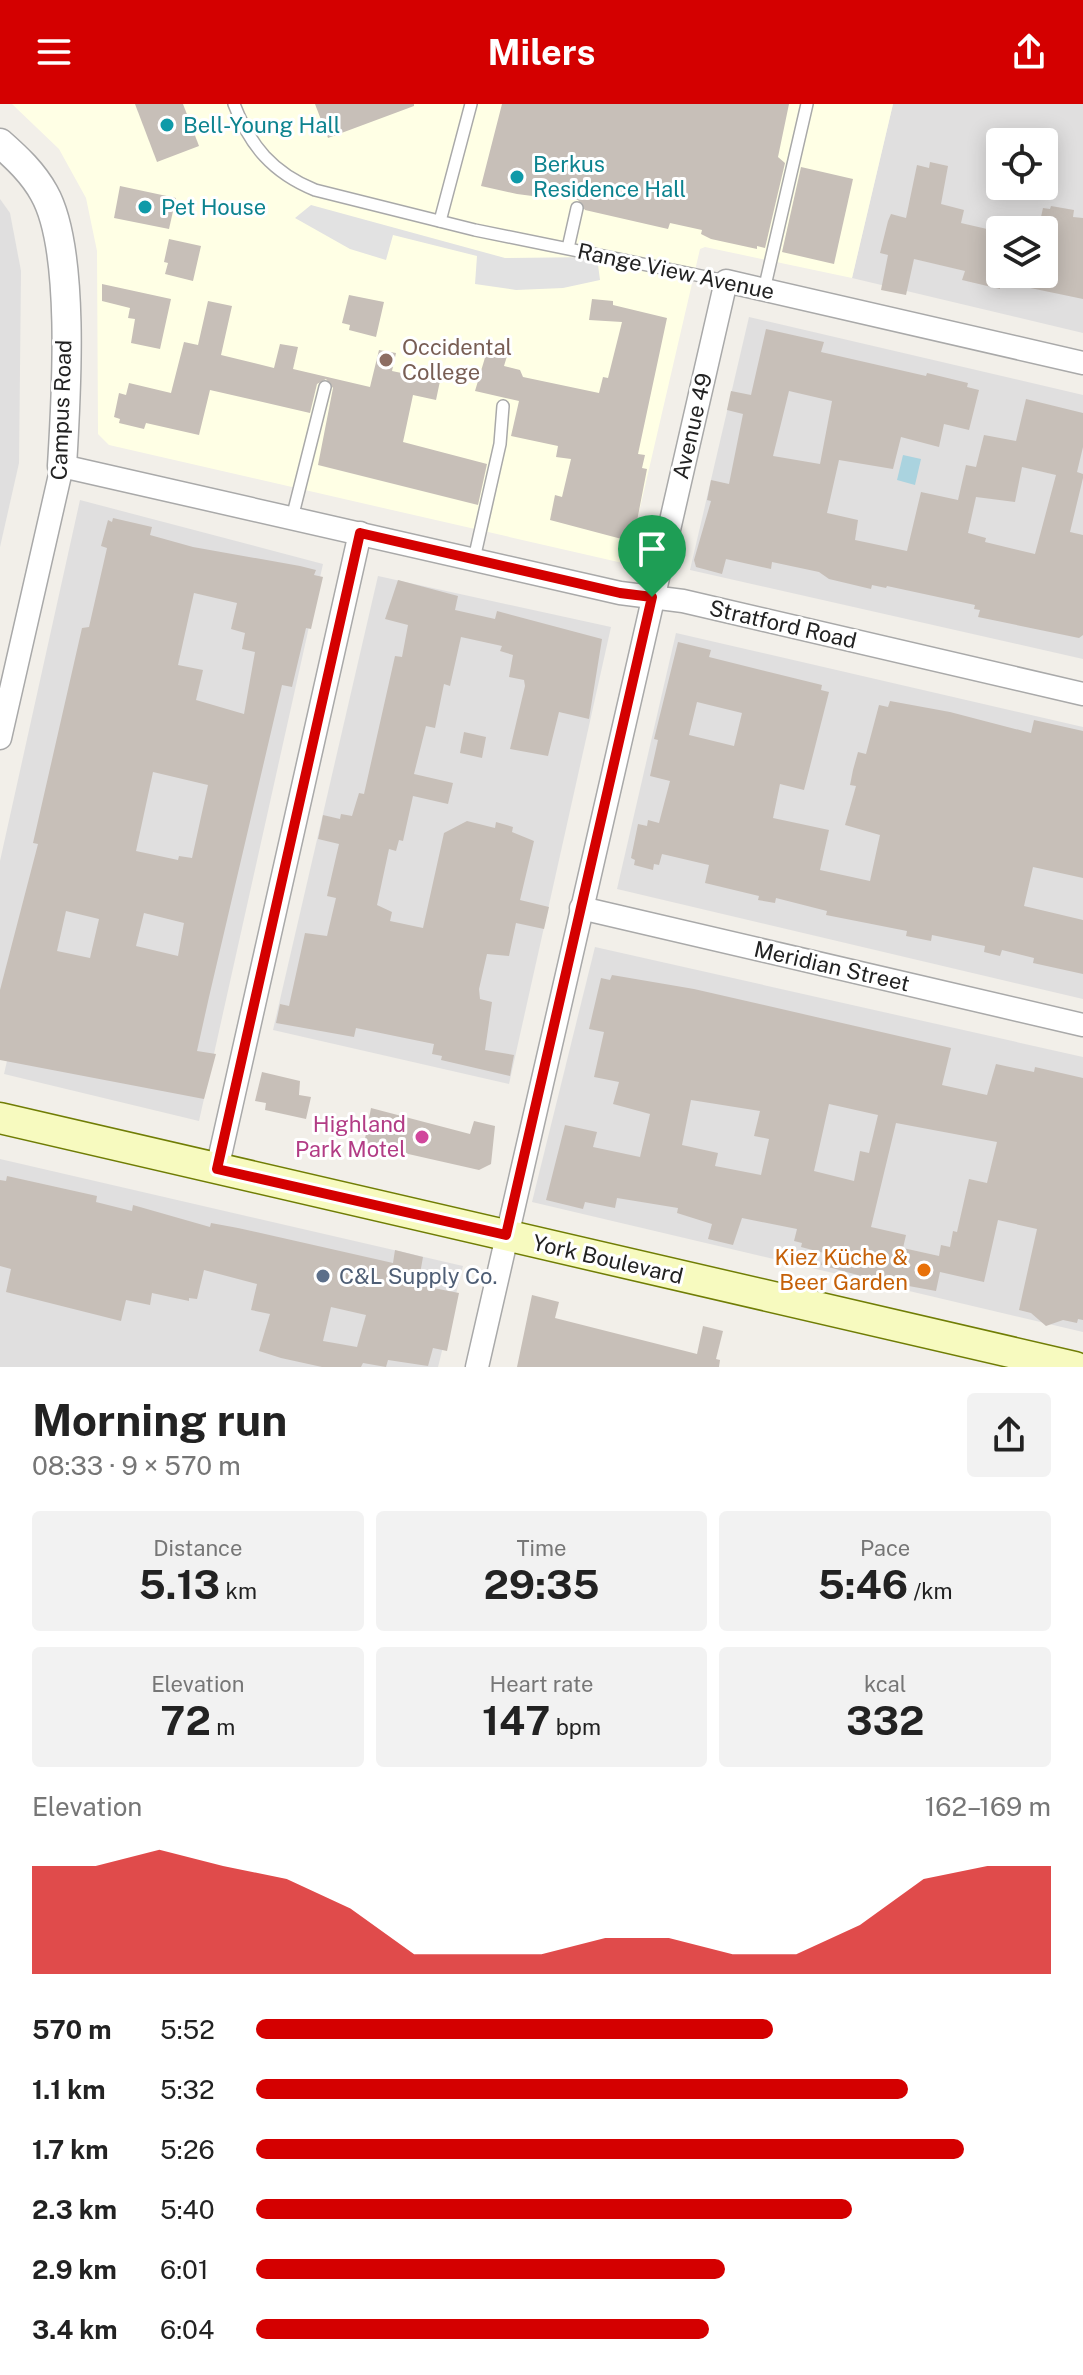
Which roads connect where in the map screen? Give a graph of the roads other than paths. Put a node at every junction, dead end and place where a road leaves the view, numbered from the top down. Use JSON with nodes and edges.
{"nodes":[{"id":1,"x":234,"y":104,"type":"edge"},
{"id":2,"x":471,"y":104,"type":"edge"},
{"id":3,"x":807,"y":104,"type":"edge"},
{"id":4,"x":0,"y":143,"type":"edge"},
{"id":5,"x":577,"y":208,"type":"dead end"},
{"id":6,"x":440,"y":221,"type":"junction"},
{"id":7,"x":568,"y":248,"type":"junction"},
{"id":8,"x":726,"y":281,"type":"junction"},
{"id":9,"x":764,"y":290,"type":"junction"},
{"id":10,"x":1083,"y":363,"type":"edge"},
{"id":11,"x":325,"y":387,"type":"dead end"},
{"id":12,"x":503,"y":406,"type":"dead end"},
{"id":13,"x":62,"y":466,"type":"junction"},
{"id":14,"x":292,"y":518,"type":"junction"},
{"id":15,"x":360,"y":533,"type":"junction"},
{"id":16,"x":474,"y":559,"type":"junction"},
{"id":17,"x":652,"y":597,"type":"junction"},
{"id":18,"x":1083,"y":694,"type":"edge"},
{"id":19,"x":0,"y":738,"type":"edge"},
{"id":20,"x":581,"y":908,"type":"junction"},
{"id":21,"x":1083,"y":1025,"type":"edge"},
{"id":22,"x":0,"y":1118,"type":"edge"},
{"id":23,"x":217,"y":1169,"type":"junction"},
{"id":24,"x":506,"y":1235,"type":"junction"},
{"id":25,"x":477,"y":1367,"type":"edge"},
{"id":26,"x":1075,"y":1367,"type":"edge"}],
"edges":[{"from":1,"to":6,"type":"lane","name":"Range View Avenue"},
{"from":2,"to":6,"type":"lane"},
{"from":3,"to":9,"type":"lane"},
{"from":4,"to":13,"type":"street","name":"Campus Road"},
{"from":5,"to":7,"type":"lane"},
{"from":6,"to":7,"type":"lane","name":"Range View Avenue"},
{"from":7,"to":8,"type":"lane","name":"Range View Avenue"},
{"from":8,"to":9,"type":"street","name":"Range View Avenue"},
{"from":8,"to":17,"type":"street","name":"Avenue 49"},
{"from":9,"to":10,"type":"street","name":"Range View Avenue"},
{"from":11,"to":14,"type":"lane"},
{"from":12,"to":16,"type":"lane"},
{"from":13,"to":14,"type":"street","name":"Stratford Road"},
{"from":13,"to":19,"type":"street","name":"Campus Road"},
{"from":14,"to":15,"type":"street","name":"Stratford Road"},
{"from":15,"to":16,"type":"street","name":"Stratford Road"},
{"from":15,"to":23,"type":"street"},
{"from":16,"to":17,"type":"street","name":"Stratford Road"},
{"from":17,"to":18,"type":"street","name":"Stratford Road"},
{"from":17,"to":20,"type":"street","name":"Avenue 49"},
{"from":20,"to":21,"type":"street","name":"Meridian Street"},
{"from":20,"to":24,"type":"street","name":"Avenue 49"},
{"from":22,"to":23,"type":"main road","name":"York Boulevard"},
{"from":23,"to":24,"type":"main road","name":"York Boulevard"},
{"from":24,"to":25,"type":"street","name":"Avenue 49"},
{"from":24,"to":26,"type":"main road","name":"York Boulevard"}]}
